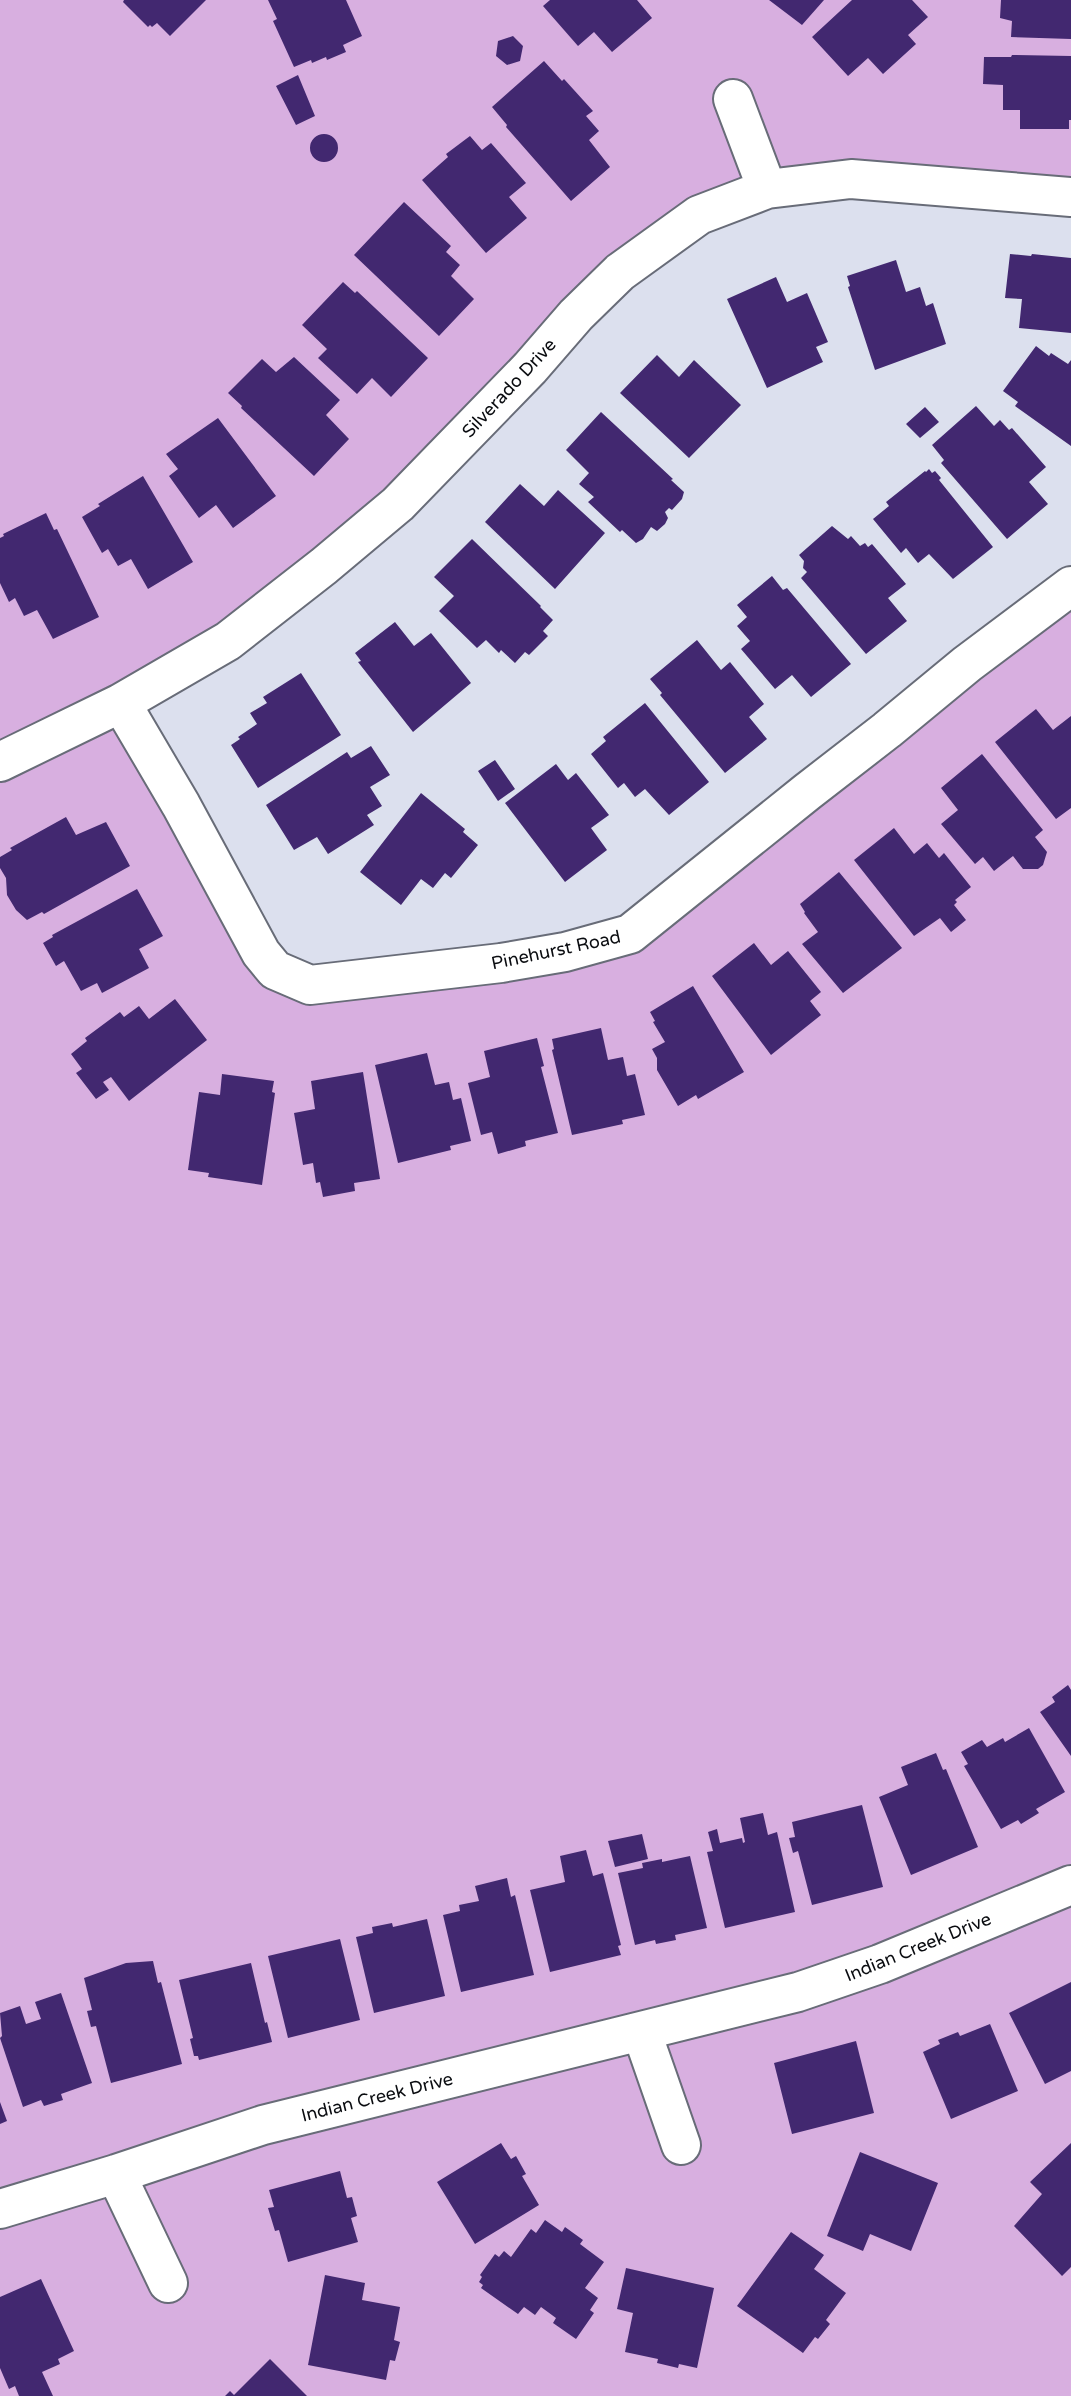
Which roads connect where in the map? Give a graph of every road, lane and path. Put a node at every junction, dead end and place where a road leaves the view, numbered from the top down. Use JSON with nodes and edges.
{"nodes":[{"id":1,"x":733,"y":99,"type":"dead end"},
{"id":2,"x":767,"y":189,"type":"junction"},
{"id":3,"x":1071,"y":197,"type":"edge"},
{"id":4,"x":1071,"y":586,"type":"edge"},
{"id":5,"x":121,"y":703,"type":"junction"},
{"id":6,"x":0,"y":762,"type":"edge"},
{"id":7,"x":1071,"y":1885,"type":"edge"},
{"id":8,"x":642,"y":2033,"type":"junction"},
{"id":9,"x":681,"y":2146,"type":"dead end"},
{"id":10,"x":116,"y":2175,"type":"junction"},
{"id":11,"x":0,"y":2208,"type":"edge"},
{"id":12,"x":168,"y":2283,"type":"dead end"}],
"edges":[{"from":1,"to":2,"type":"street"},
{"from":2,"to":3,"type":"street","name":"Silverado Drive"},
{"from":2,"to":5,"type":"street","name":"Silverado Drive"},
{"from":4,"to":5,"type":"street","name":"Pinehurst Road"},
{"from":5,"to":6,"type":"street","name":"Silverado Drive"},
{"from":7,"to":8,"type":"street","name":"Indian Creek Drive"},
{"from":8,"to":9,"type":"street"},
{"from":8,"to":10,"type":"street","name":"Indian Creek Drive"},
{"from":10,"to":11,"type":"street","name":"Indian Creek Drive"},
{"from":10,"to":12,"type":"street"}]}
